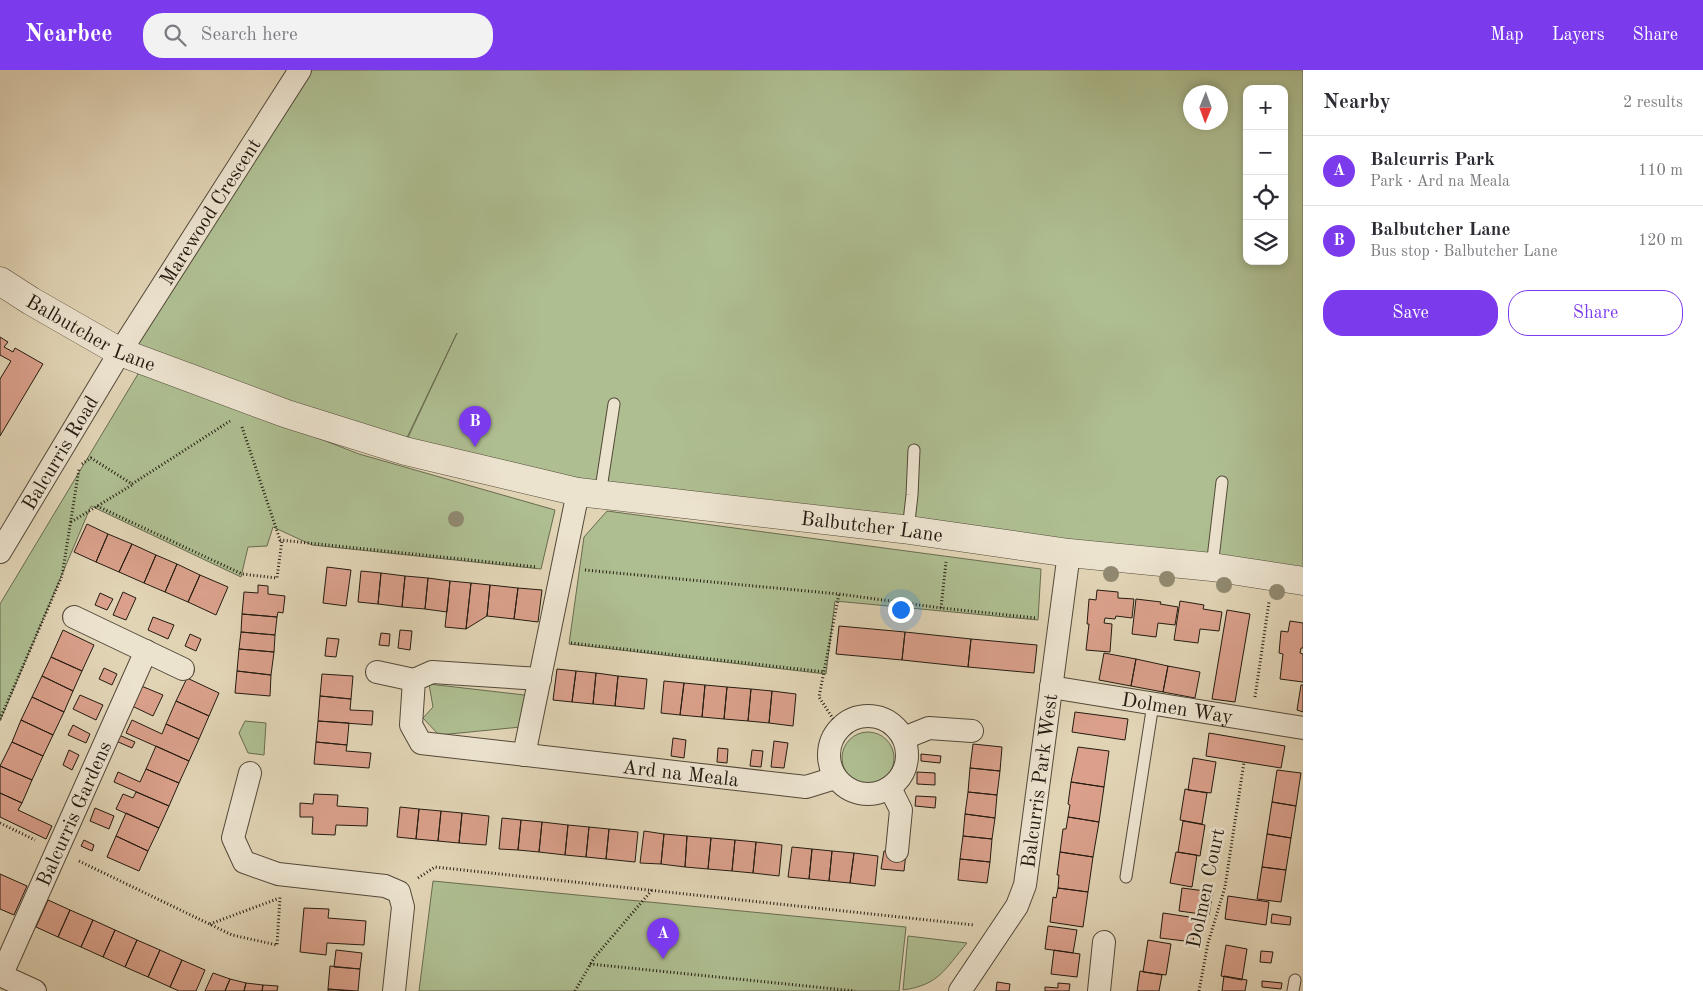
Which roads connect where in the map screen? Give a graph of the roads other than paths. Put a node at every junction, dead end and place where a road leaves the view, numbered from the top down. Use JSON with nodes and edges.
{"nodes":[{"id":1,"x":300,"y":70,"type":"edge"},
{"id":2,"x":0,"y":281,"type":"edge"},
{"id":3,"x":120,"y":352,"type":"junction"},
{"id":4,"x":614,"y":404,"type":"dead end"},
{"id":5,"x":914,"y":450,"type":"dead end"},
{"id":6,"x":1222,"y":482,"type":"dead end"},
{"id":7,"x":589,"y":493,"type":"junction"},
{"id":8,"x":6,"y":527,"type":"edge"},
{"id":9,"x":908,"y":530,"type":"junction"},
{"id":10,"x":0,"y":552,"type":"edge"},
{"id":11,"x":1069,"y":553,"type":"junction"},
{"id":12,"x":1212,"y":567,"type":"junction"},
{"id":13,"x":1303,"y":581,"type":"edge"},
{"id":14,"x":74,"y":617,"type":"dead end"},
{"id":15,"x":146,"y":651,"type":"junction"},
{"id":16,"x":183,"y":669,"type":"dead end"},
{"id":17,"x":377,"y":672,"type":"dead end"},
{"id":18,"x":540,"y":679,"type":"junction"},
{"id":19,"x":414,"y":680,"type":"junction"},
{"id":20,"x":1051,"y":687,"type":"junction"},
{"id":21,"x":1153,"y":704,"type":"junction"},
{"id":22,"x":1303,"y":728,"type":"edge"},
{"id":23,"x":972,"y":731,"type":"dead end"},
{"id":24,"x":904,"y":738,"type":"junction"},
{"id":25,"x":524,"y":755,"type":"junction"},
{"id":26,"x":250,"y":774,"type":"dead end"},
{"id":27,"x":835,"y":778,"type":"junction"},
{"id":28,"x":890,"y":788,"type":"junction"},
{"id":29,"x":897,"y":851,"type":"dead end"},
{"id":30,"x":1126,"y":877,"type":"dead end"},
{"id":31,"x":1104,"y":942,"type":"dead end"},
{"id":32,"x":1,"y":975,"type":"edge"},
{"id":33,"x":35,"y":991,"type":"edge"},
{"id":34,"x":394,"y":991,"type":"edge"},
{"id":35,"x":960,"y":991,"type":"edge"},
{"id":36,"x":1099,"y":991,"type":"edge"}],
"edges":[{"from":1,"to":3,"type":"street","name":"Marewood Crescent"},
{"from":2,"to":3,"type":"street","name":"Balbutcher Lane"},
{"from":3,"to":7,"type":"street","name":"Balbutcher Lane"},
{"from":3,"to":8,"type":"street","name":"Balcurris Road"},
{"from":4,"to":7,"type":"lane"},
{"from":5,"to":9,"type":"lane"},
{"from":6,"to":12,"type":"lane"},
{"from":7,"to":9,"type":"street","name":"Balbutcher Lane"},
{"from":7,"to":18,"type":"street"},
{"from":8,"to":10,"type":"street","name":"Balcurris Road"},
{"from":9,"to":11,"type":"street","name":"Balbutcher Lane"},
{"from":11,"to":12,"type":"street","name":"Balbutcher Lane"},
{"from":11,"to":20,"type":"street","name":"Balcurris Park West"},
{"from":12,"to":13,"type":"street","name":"Balbutcher Lane"},
{"from":14,"to":15,"type":"street"},
{"from":15,"to":16,"type":"street"},
{"from":15,"to":32,"type":"street","name":"Balcurris Gardens"},
{"from":17,"to":19,"type":"street"},
{"from":18,"to":19,"type":"street"},
{"from":18,"to":25,"type":"street"},
{"from":19,"to":25,"type":"street","name":"Ard na Meala"},
{"from":20,"to":21,"type":"street","name":"Dolmen Way"},
{"from":20,"to":35,"type":"street","name":"Balcurris Park West"},
{"from":21,"to":22,"type":"street","name":"Dolmen Way"},
{"from":21,"to":30,"type":"lane"},
{"from":23,"to":24,"type":"street"},
{"from":24,"to":27,"type":"street"},
{"from":24,"to":28,"type":"street"},
{"from":25,"to":27,"type":"street","name":"Ard na Meala"},
{"from":26,"to":34,"type":"street"},
{"from":27,"to":28,"type":"street"},
{"from":28,"to":29,"type":"street"},
{"from":31,"to":36,"type":"street"},
{"from":32,"to":33,"type":"street"}]}
